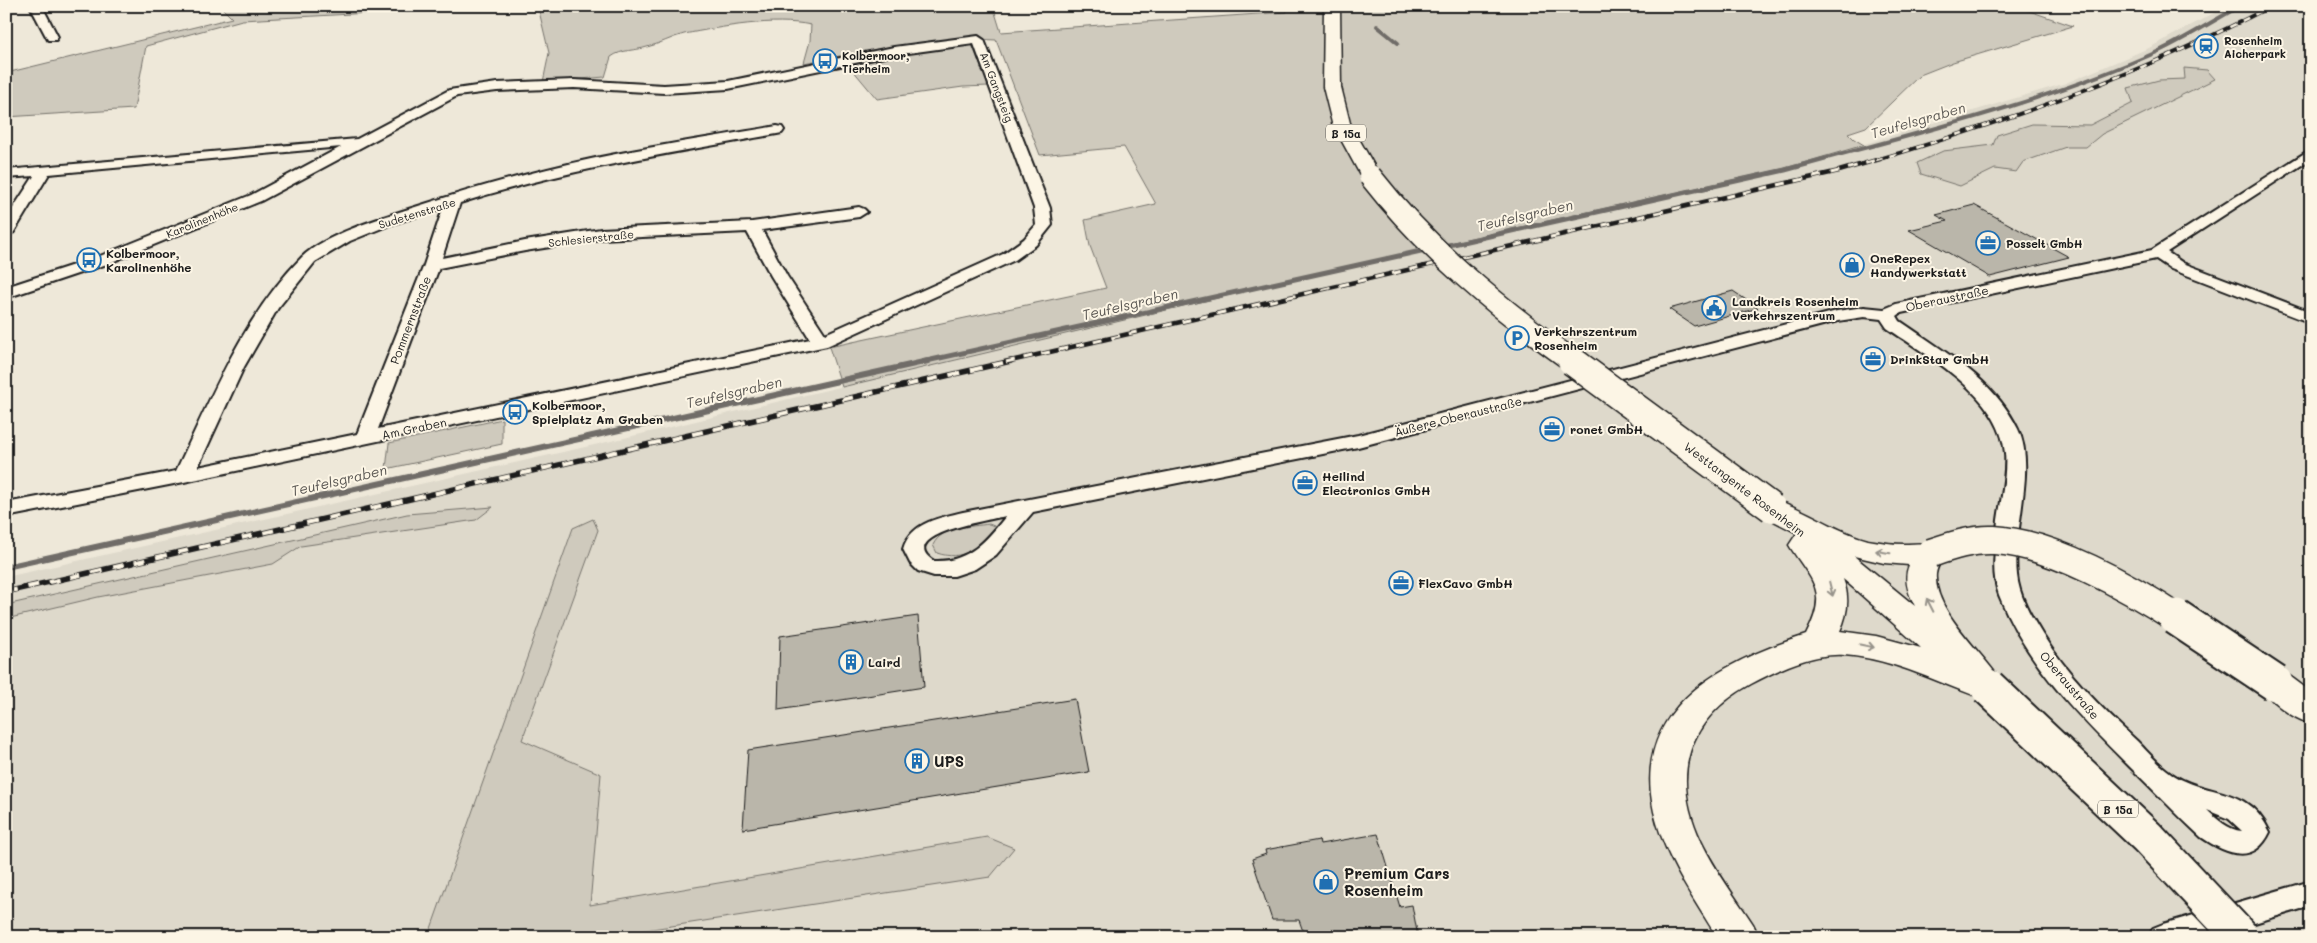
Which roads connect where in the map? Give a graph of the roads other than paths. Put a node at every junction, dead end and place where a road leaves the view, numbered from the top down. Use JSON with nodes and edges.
{"nodes":[{"id":1,"x":52,"y":6,"type":"edge"},
{"id":2,"x":1332,"y":6,"type":"edge"},
{"id":3,"x":37,"y":8,"type":"edge"},
{"id":4,"x":52,"y":37,"type":"dead end"},
{"id":5,"x":574,"y":84,"type":"joint"},
{"id":6,"x":777,"y":130,"type":"dead end"},
{"id":7,"x":363,"y":141,"type":"junction"},
{"id":8,"x":2311,"y":153,"type":"edge"},
{"id":9,"x":44,"y":171,"type":"junction"},
{"id":10,"x":6,"y":174,"type":"edge"},
{"id":11,"x":453,"y":202,"type":"junction"},
{"id":12,"x":859,"y":212,"type":"dead end"},
{"id":13,"x":752,"y":227,"type":"junction"},
{"id":14,"x":6,"y":232,"type":"edge"},
{"id":15,"x":2158,"y":254,"type":"junction"},
{"id":16,"x":432,"y":265,"type":"junction"},
{"id":17,"x":6,"y":292,"type":"edge"},
{"id":18,"x":1887,"y":314,"type":"junction"},
{"id":19,"x":2311,"y":318,"type":"edge"},
{"id":20,"x":821,"y":342,"type":"junction"},
{"id":21,"x":365,"y":438,"type":"junction"},
{"id":22,"x":184,"y":476,"type":"junction"},
{"id":23,"x":1025,"y":507,"type":"junction"},
{"id":24,"x":1772,"y":508,"type":"junction"},
{"id":25,"x":6,"y":510,"type":"edge"},
{"id":26,"x":1931,"y":553,"type":"junction"},
{"id":27,"x":1818,"y":644,"type":"junction"},
{"id":28,"x":1988,"y":687,"type":"junction"},
{"id":29,"x":2311,"y":711,"type":"edge"},
{"id":30,"x":2159,"y":779,"type":"dead end"},
{"id":31,"x":2311,"y":893,"type":"edge"},
{"id":32,"x":1739,"y":937,"type":"edge"},
{"id":33,"x":2163,"y":937,"type":"edge"},
{"id":34,"x":2242,"y":937,"type":"edge"}],
"edges":[{"from":1,"to":3,"type":"street"},
{"from":2,"to":24,"type":"highway","name":"Westtangente Rosenheim","number":"B 15a","bridge":true},
{"from":3,"to":4,"type":"street"},
{"from":5,"to":7,"type":"street","name":"Karolinenhöhe"},
{"from":5,"to":20,"type":"street","name":"Am Gangsteig"},
{"from":6,"to":11,"type":"street","name":"Sudetenstraße"},
{"from":7,"to":9,"type":"street","name":"Karolinenhöhe"},
{"from":7,"to":17,"type":"street","name":"Karolinenhöhe"},
{"from":8,"to":15,"type":"street","name":"Oberaustraße"},
{"from":9,"to":10,"type":"street","name":"Karolinenhöhe"},
{"from":9,"to":14,"type":"street"},
{"from":11,"to":16,"type":"street","name":"Pommernstraße"},
{"from":11,"to":22,"type":"street","name":"Sudetenstraße"},
{"from":12,"to":13,"type":"street","name":"Schlesierstraße"},
{"from":13,"to":16,"type":"street","name":"Schlesierstraße"},
{"from":13,"to":20,"type":"street"},
{"from":15,"to":18,"type":"street","name":"Oberaustraße"},
{"from":15,"to":19,"type":"street"},
{"from":16,"to":21,"type":"street","name":"Pommernstraße"},
{"from":18,"to":23,"type":"street","name":"Äußere Oberaustraße"},
{"from":18,"to":30,"type":"street","name":"Oberaustraße"},
{"from":20,"to":21,"type":"street","name":"Am Graben"},
{"from":21,"to":22,"type":"street","name":"Am Graben"},
{"from":22,"to":25,"type":"street","name":"Am Graben"},
{"from":23,"to":23,"type":"street","name":"Äußere Oberaustraße"},
{"from":26,"to":24,"type":"highway","one_way":true},
{"from":24,"to":27,"type":"highway","one_way":true},
{"from":24,"to":28,"type":"highway","name":"Westtangente Rosenheim","number":"B 15a"},
{"from":28,"to":26,"type":"highway","one_way":true},
{"from":26,"to":29,"type":"highway","bridge":true},
{"from":27,"to":28,"type":"highway","one_way":true},
{"from":27,"to":32,"type":"highway"},
{"from":28,"to":34,"type":"highway","name":"Westtangente Rosenheim","number":"B 15a","bridge":true},
{"from":31,"to":33,"type":"street"}]}
